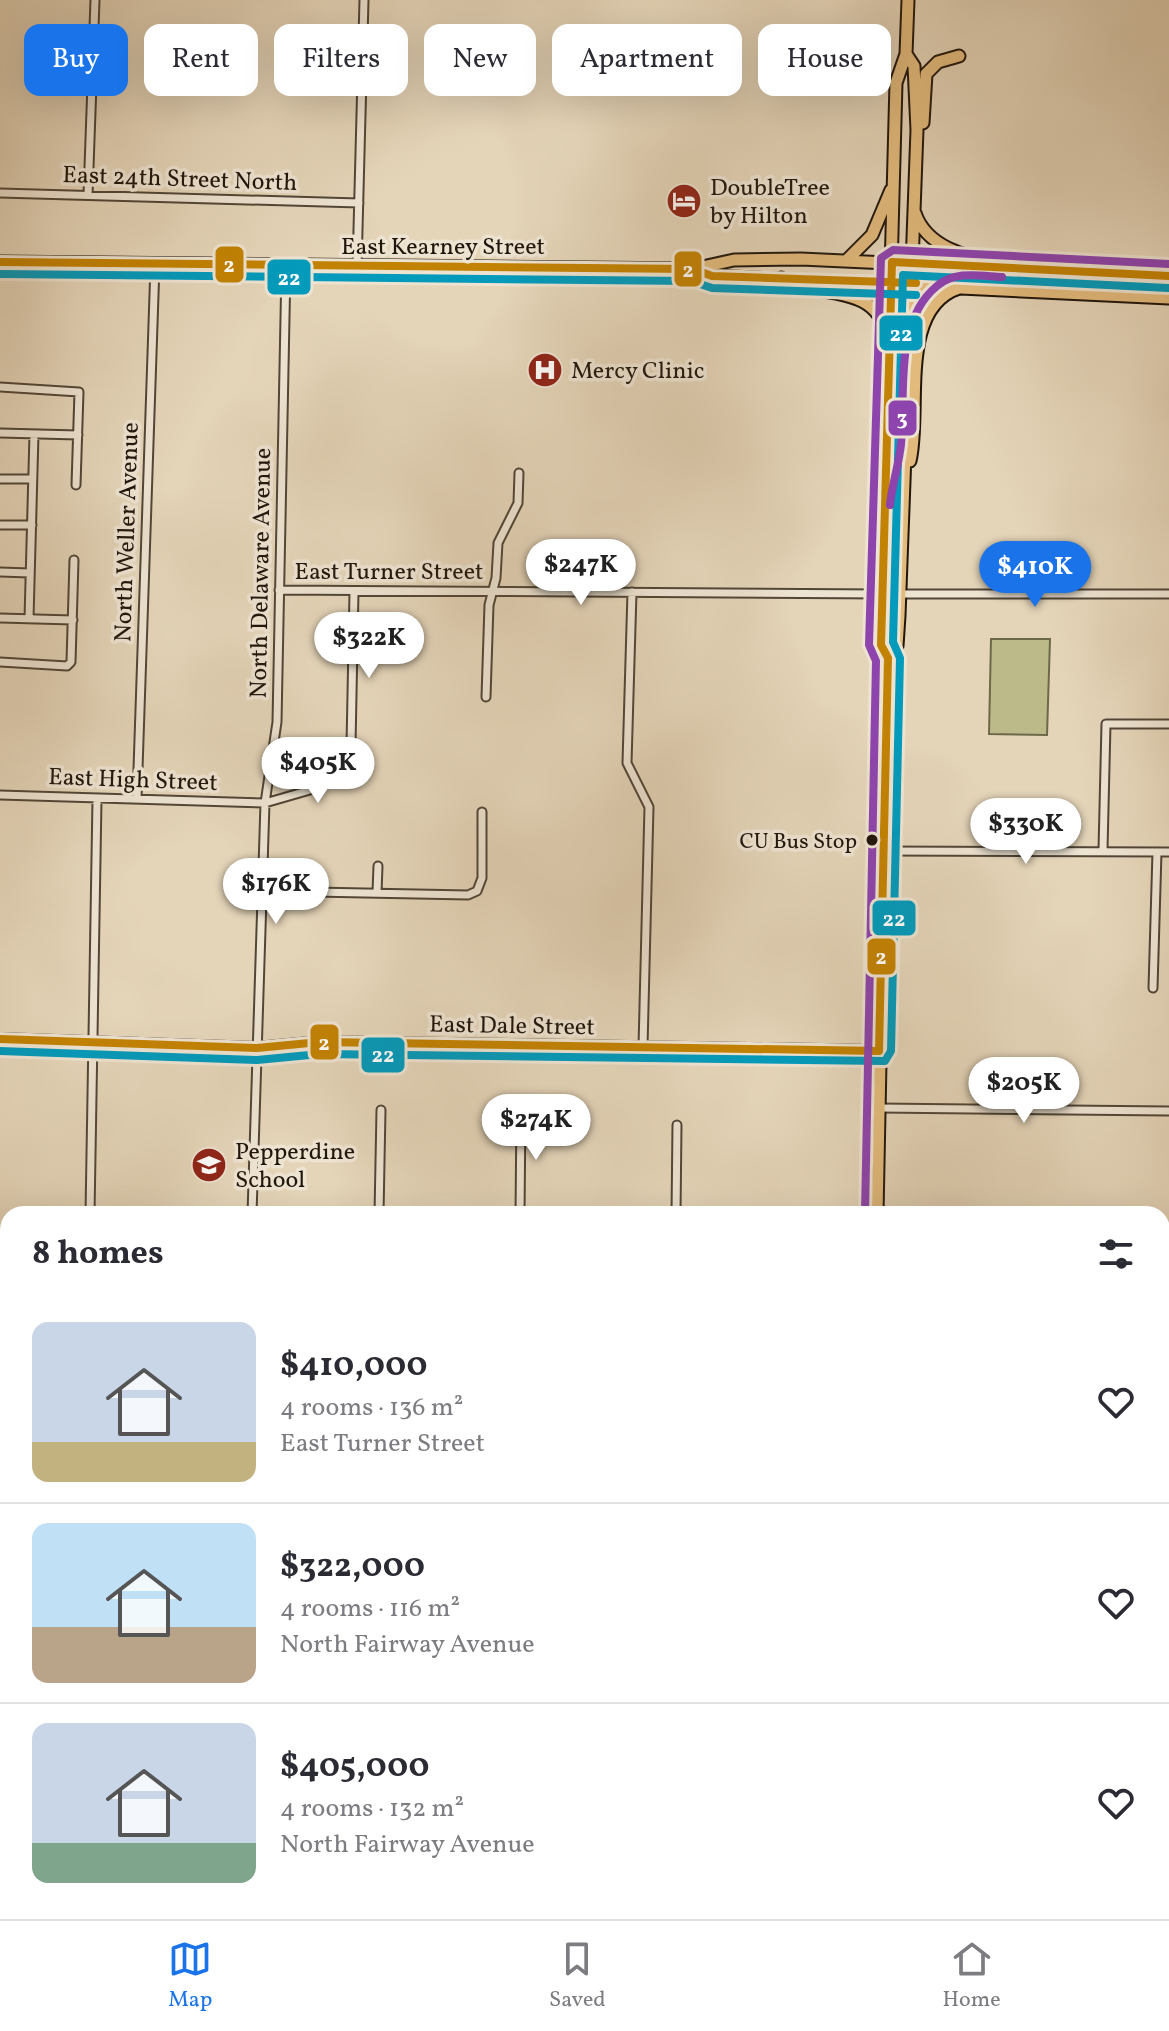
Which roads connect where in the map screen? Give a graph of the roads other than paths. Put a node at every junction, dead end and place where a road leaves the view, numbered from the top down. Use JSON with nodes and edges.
{"nodes":[{"id":1,"x":95,"y":0,"type":"edge"},
{"id":2,"x":364,"y":0,"type":"edge"},
{"id":3,"x":908,"y":0,"type":"edge"},
{"id":4,"x":906,"y":54,"type":"junction"},
{"id":5,"x":959,"y":56,"type":"dead end"},
{"id":6,"x":916,"y":155,"type":"junction"},
{"id":7,"x":894,"y":182,"type":"junction"},
{"id":8,"x":0,"y":193,"type":"edge"},
{"id":9,"x":88,"y":195,"type":"junction"},
{"id":10,"x":359,"y":203,"type":"junction"},
{"id":11,"x":914,"y":209,"type":"junction"},
{"id":12,"x":846,"y":260,"type":"junction"},
{"id":13,"x":0,"y":262,"type":"edge"},
{"id":14,"x":892,"y":262,"type":"junction"},
{"id":15,"x":912,"y":262,"type":"junction"},
{"id":16,"x":155,"y":265,"type":"junction"},
{"id":17,"x":286,"y":267,"type":"junction"},
{"id":18,"x":357,"y":268,"type":"junction"},
{"id":19,"x":693,"y":269,"type":"junction"},
{"id":20,"x":1169,"y":276,"type":"edge"},
{"id":21,"x":779,"y":277,"type":"junction"},
{"id":22,"x":892,"y":283,"type":"junction"},
{"id":23,"x":912,"y":283,"type":"junction"},
{"id":24,"x":964,"y":287,"type":"junction"},
{"id":25,"x":1169,"y":298,"type":"edge"},
{"id":26,"x":888,"y":346,"type":"junction"},
{"id":27,"x":0,"y":387,"type":"edge"},
{"id":28,"x":0,"y":433,"type":"edge"},
{"id":29,"x":34,"y":434,"type":"junction"},
{"id":30,"x":78,"y":435,"type":"junction"},
{"id":31,"x":519,"y":473,"type":"dead end"},
{"id":32,"x":0,"y":479,"type":"edge"},
{"id":33,"x":32,"y":479,"type":"junction"},
{"id":34,"x":76,"y":485,"type":"dead end"},
{"id":35,"x":903,"y":486,"type":"junction"},
{"id":36,"x":884,"y":524,"type":"junction"},
{"id":37,"x":0,"y":525,"type":"edge"},
{"id":38,"x":32,"y":525,"type":"junction"},
{"id":39,"x":74,"y":560,"type":"dead end"},
{"id":40,"x":0,"y":572,"type":"edge"},
{"id":41,"x":30,"y":573,"type":"junction"},
{"id":42,"x":279,"y":590,"type":"junction"},
{"id":43,"x":354,"y":592,"type":"junction"},
{"id":44,"x":492,"y":592,"type":"junction"},
{"id":45,"x":632,"y":592,"type":"junction"},
{"id":46,"x":883,"y":594,"type":"junction"},
{"id":47,"x":900,"y":594,"type":"junction"},
{"id":48,"x":1169,"y":594,"type":"edge"},
{"id":49,"x":0,"y":618,"type":"edge"},
{"id":50,"x":29,"y":619,"type":"junction"},
{"id":51,"x":73,"y":620,"type":"junction"},
{"id":52,"x":897,"y":646,"type":"junction"},
{"id":53,"x":888,"y":658,"type":"junction"},
{"id":54,"x":0,"y":662,"type":"edge"},
{"id":55,"x":486,"y":697,"type":"dead end"},
{"id":56,"x":1169,"y":724,"type":"edge"},
{"id":57,"x":0,"y":795,"type":"edge"},
{"id":58,"x":97,"y":799,"type":"junction"},
{"id":59,"x":137,"y":799,"type":"junction"},
{"id":60,"x":265,"y":803,"type":"junction"},
{"id":61,"x":482,"y":812,"type":"dead end"},
{"id":62,"x":1103,"y":850,"type":"junction"},
{"id":63,"x":883,"y":851,"type":"junction"},
{"id":64,"x":1157,"y":852,"type":"junction"},
{"id":65,"x":1169,"y":852,"type":"edge"},
{"id":66,"x":378,"y":866,"type":"dead end"},
{"id":67,"x":262,"y":891,"type":"junction"},
{"id":68,"x":477,"y":891,"type":"junction"},
{"id":69,"x":377,"y":892,"type":"junction"},
{"id":70,"x":485,"y":899,"type":"dead end"},
{"id":71,"x":1153,"y":988,"type":"dead end"},
{"id":72,"x":0,"y":1039,"type":"edge"},
{"id":73,"x":92,"y":1043,"type":"junction"},
{"id":74,"x":643,"y":1047,"type":"junction"},
{"id":75,"x":257,"y":1048,"type":"junction"},
{"id":76,"x":879,"y":1051,"type":"junction"},
{"id":77,"x":879,"y":1108,"type":"junction"},
{"id":78,"x":381,"y":1110,"type":"dead end"},
{"id":79,"x":521,"y":1110,"type":"dead end"},
{"id":80,"x":1169,"y":1111,"type":"edge"},
{"id":81,"x":677,"y":1125,"type":"dead end"},
{"id":82,"x":90,"y":1206,"type":"edge"},
{"id":83,"x":252,"y":1206,"type":"edge"},
{"id":84,"x":379,"y":1206,"type":"edge"},
{"id":85,"x":520,"y":1206,"type":"edge"},
{"id":86,"x":676,"y":1206,"type":"edge"},
{"id":87,"x":877,"y":1206,"type":"edge"}],
"edges":[{"from":1,"to":9,"type":"street"},
{"from":2,"to":10,"type":"street"},
{"from":3,"to":4,"type":"main road"},
{"from":4,"to":6,"type":"main road"},
{"from":4,"to":7,"type":"main road"},
{"from":5,"to":6,"type":"main road"},
{"from":6,"to":11,"type":"main road"},
{"from":7,"to":12,"type":"main road"},
{"from":7,"to":14,"type":"main road"},
{"from":8,"to":9,"type":"street","name":"East 24th Street North"},
{"from":9,"to":10,"type":"street","name":"East 24th Street North"},
{"from":10,"to":18,"type":"street"},
{"from":11,"to":15,"type":"main road"},
{"from":11,"to":20,"type":"main road"},
{"from":12,"to":14,"type":"main road","name":"East Kearney Street"},
{"from":12,"to":19,"type":"main road","name":"East Kearney Street"},
{"from":13,"to":16,"type":"main road","name":"East Kearney Street"},
{"from":14,"to":15,"type":"main road","name":"East Kearney Street"},
{"from":14,"to":22,"type":"main road"},
{"from":15,"to":20,"type":"main road","name":"East Kearney Street"},
{"from":15,"to":23,"type":"main road"},
{"from":16,"to":17,"type":"main road","name":"East Kearney Street"},
{"from":16,"to":59,"type":"street","name":"North Weller Avenue"},
{"from":17,"to":18,"type":"main road","name":"East Kearney Street"},
{"from":17,"to":42,"type":"street","name":"North Delaware Avenue"},
{"from":18,"to":19,"type":"main road","name":"East Kearney Street"},
{"from":19,"to":21,"type":"main road","name":"East Kearney Street"},
{"from":21,"to":22,"type":"main road","name":"East Kearney Street"},
{"from":21,"to":26,"type":"main road"},
{"from":22,"to":23,"type":"main road","name":"East Kearney Street"},
{"from":22,"to":26,"type":"main road"},
{"from":23,"to":24,"type":"main road","name":"East Kearney Street"},
{"from":23,"to":35,"type":"main road"},
{"from":24,"to":25,"type":"main road","name":"East Kearney Street"},
{"from":24,"to":35,"type":"main road"},
{"from":26,"to":36,"type":"main road"},
{"from":27,"to":30,"type":"street"},
{"from":28,"to":29,"type":"street"},
{"from":29,"to":30,"type":"street"},
{"from":29,"to":33,"type":"street"},
{"from":30,"to":34,"type":"street"},
{"from":31,"to":44,"type":"street"},
{"from":32,"to":33,"type":"street"},
{"from":33,"to":38,"type":"street"},
{"from":35,"to":47,"type":"main road"},
{"from":36,"to":46,"type":"main road"},
{"from":36,"to":47,"type":"main road"},
{"from":37,"to":38,"type":"street"},
{"from":38,"to":41,"type":"street"},
{"from":39,"to":51,"type":"street"},
{"from":40,"to":41,"type":"street"},
{"from":41,"to":50,"type":"street"},
{"from":42,"to":43,"type":"street","name":"East Turner Street"},
{"from":42,"to":60,"type":"street","name":"North Delaware Avenue"},
{"from":43,"to":44,"type":"street","name":"East Turner Street"},
{"from":43,"to":60,"type":"street","name":"East High Street"},
{"from":44,"to":45,"type":"street","name":"East Turner Street"},
{"from":44,"to":55,"type":"street"},
{"from":45,"to":46,"type":"street","name":"East Turner Street"},
{"from":45,"to":74,"type":"street"},
{"from":46,"to":52,"type":"main road"},
{"from":46,"to":53,"type":"main road"},
{"from":47,"to":48,"type":"street"},
{"from":47,"to":52,"type":"main road"},
{"from":49,"to":50,"type":"street"},
{"from":50,"to":51,"type":"street"},
{"from":51,"to":54,"type":"street"},
{"from":52,"to":53,"type":"main road"},
{"from":53,"to":63,"type":"main road"},
{"from":56,"to":62,"type":"street"},
{"from":57,"to":58,"type":"street","name":"East High Street"},
{"from":58,"to":59,"type":"street","name":"East High Street"},
{"from":58,"to":73,"type":"street"},
{"from":59,"to":60,"type":"street","name":"East High Street"},
{"from":60,"to":67,"type":"street","name":"North Delaware Avenue"},
{"from":61,"to":68,"type":"street"},
{"from":62,"to":63,"type":"street"},
{"from":62,"to":64,"type":"street"},
{"from":63,"to":76,"type":"main road"},
{"from":64,"to":65,"type":"street"},
{"from":64,"to":71,"type":"street"},
{"from":66,"to":69,"type":"street"},
{"from":67,"to":69,"type":"street"},
{"from":67,"to":75,"type":"street","name":"North Delaware Avenue"},
{"from":68,"to":69,"type":"street"},
{"from":68,"to":70,"type":"street"},
{"from":72,"to":73,"type":"street","name":"East Dale Street"},
{"from":73,"to":75,"type":"street","name":"East Dale Street"},
{"from":73,"to":82,"type":"street"},
{"from":74,"to":75,"type":"street","name":"East Dale Street"},
{"from":74,"to":76,"type":"street","name":"East Dale Street"},
{"from":75,"to":83,"type":"street","name":"North Delaware Avenue"},
{"from":76,"to":77,"type":"main road"},
{"from":77,"to":80,"type":"street"},
{"from":77,"to":87,"type":"main road"},
{"from":78,"to":84,"type":"street"},
{"from":79,"to":85,"type":"street"},
{"from":81,"to":86,"type":"street"}]}
